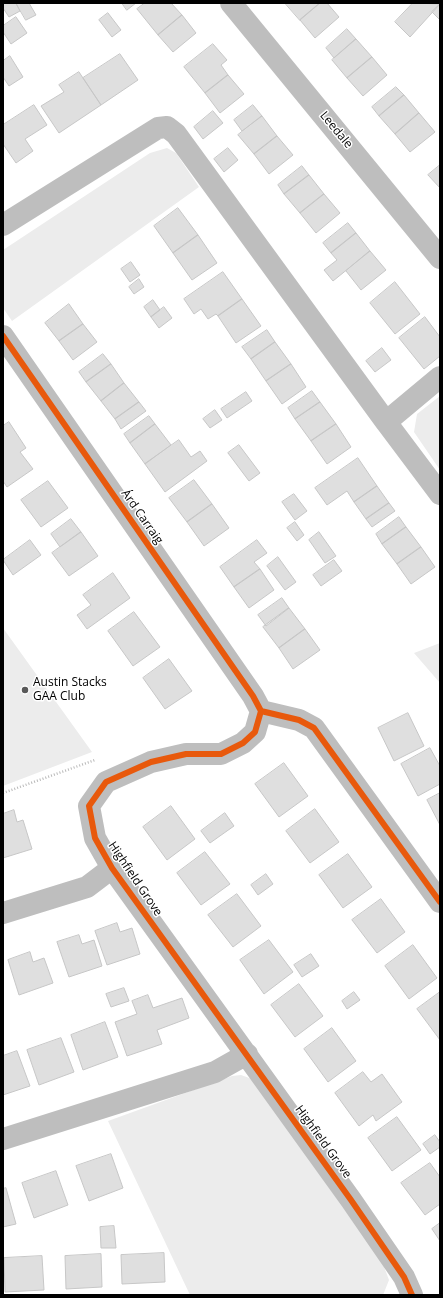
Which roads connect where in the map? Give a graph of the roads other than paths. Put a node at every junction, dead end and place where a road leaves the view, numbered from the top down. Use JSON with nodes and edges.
{"nodes":[{"id":1,"x":231,"y":3,"type":"edge"},
{"id":2,"x":3,"y":225,"type":"edge"},
{"id":3,"x":440,"y":258,"type":"edge"},
{"id":4,"x":3,"y":336,"type":"edge"},
{"id":5,"x":440,"y":377,"type":"edge"},
{"id":6,"x":386,"y":422,"type":"junction"},
{"id":7,"x":440,"y":494,"type":"edge"},
{"id":8,"x":261,"y":711,"type":"junction"},
{"id":9,"x":112,"y":868,"type":"junction"},
{"id":10,"x":440,"y":902,"type":"edge"},
{"id":11,"x":3,"y":913,"type":"edge"},
{"id":12,"x":247,"y":1054,"type":"junction"},
{"id":13,"x":3,"y":1139,"type":"edge"},
{"id":14,"x":412,"y":1295,"type":"edge"}],
"edges":[{"from":1,"to":3,"type":"street","name":"Leedale"},
{"from":2,"to":6,"type":"street"},
{"from":4,"to":8,"type":"street","name":"Árd Carraig"},
{"from":5,"to":6,"type":"street"},
{"from":6,"to":7,"type":"street"},
{"from":8,"to":9,"type":"street","name":"Highfield Grove"},
{"from":8,"to":10,"type":"street"},
{"from":9,"to":11,"type":"street","name":"Highfield Grove"},
{"from":9,"to":12,"type":"street","name":"Highfield Grove"},
{"from":12,"to":13,"type":"street"},
{"from":12,"to":14,"type":"street","name":"Highfield Grove"}]}
